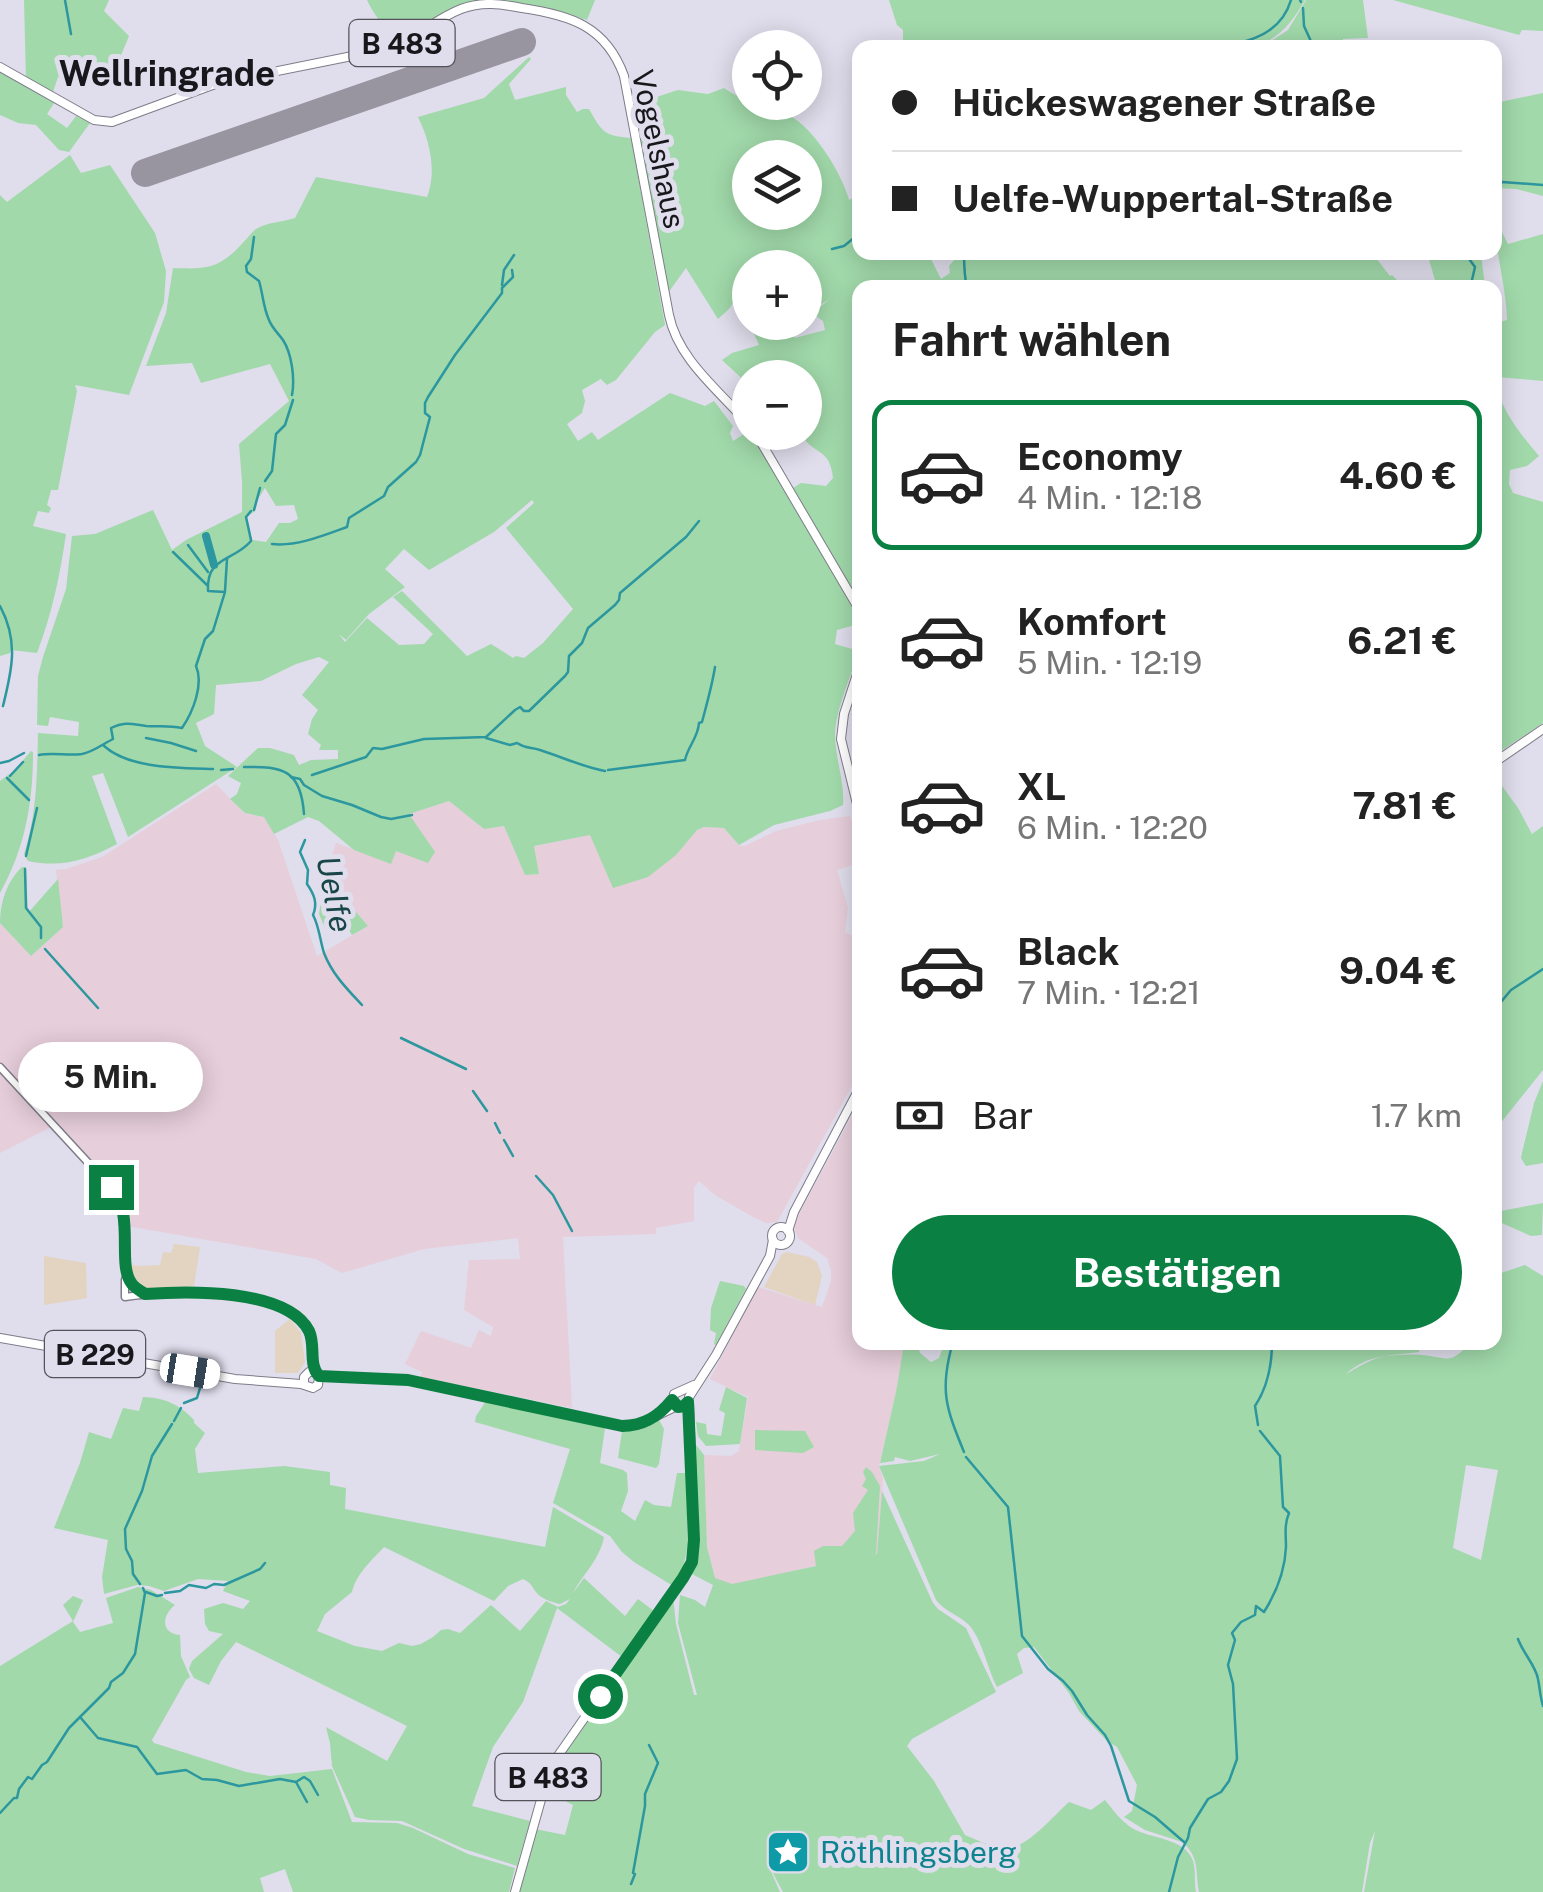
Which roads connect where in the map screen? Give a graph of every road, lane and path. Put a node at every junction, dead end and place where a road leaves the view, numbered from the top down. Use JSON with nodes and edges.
{"nodes":[{"id":1,"x":0,"y":67,"type":"edge"},
{"id":2,"x":732,"y":406,"type":"edge"},
{"id":3,"x":766,"y":450,"type":"edge"},
{"id":4,"x":852,"y":597,"type":"edge"},
{"id":5,"x":852,"y":690,"type":"edge"},
{"id":6,"x":1543,"y":730,"type":"edge"},
{"id":7,"x":1502,"y":757,"type":"edge"},
{"id":8,"x":852,"y":784,"type":"edge"},
{"id":9,"x":0,"y":1067,"type":"edge"},
{"id":10,"x":852,"y":1102,"type":"edge"},
{"id":11,"x":784,"y":1229,"type":"junction"},
{"id":12,"x":777,"y":1242,"type":"junction"},
{"id":13,"x":128,"y":1278,"type":"junction"},
{"id":14,"x":145,"y":1294,"type":"junction"},
{"id":15,"x":0,"y":1338,"type":"edge"},
{"id":16,"x":311,"y":1378,"type":"junction"},
{"id":17,"x":682,"y":1400,"type":"junction"},
{"id":18,"x":515,"y":1892,"type":"edge"}],
"edges":[{"from":1,"to":2,"type":"main road","name":"Vogelshaus","number":"B 483"},
{"from":3,"to":4,"type":"main road"},
{"from":5,"to":8,"type":"main road"},
{"from":6,"to":7,"type":"main road"},
{"from":9,"to":13,"type":"main road"},
{"from":10,"to":11,"type":"main road"},
{"from":11,"to":12,"type":"main road"},
{"from":11,"to":12,"type":"main road"},
{"from":12,"to":17,"type":"main road","number":"B 229"},
{"from":13,"to":14,"type":"main road"},
{"from":13,"to":14,"type":"main road"},
{"from":14,"to":16,"type":"main road"},
{"from":15,"to":16,"type":"main road","number":"B 229"},
{"from":16,"to":17,"type":"main road","number":"B 229"},
{"from":17,"to":18,"type":"main road","number":"B 483"}]}
